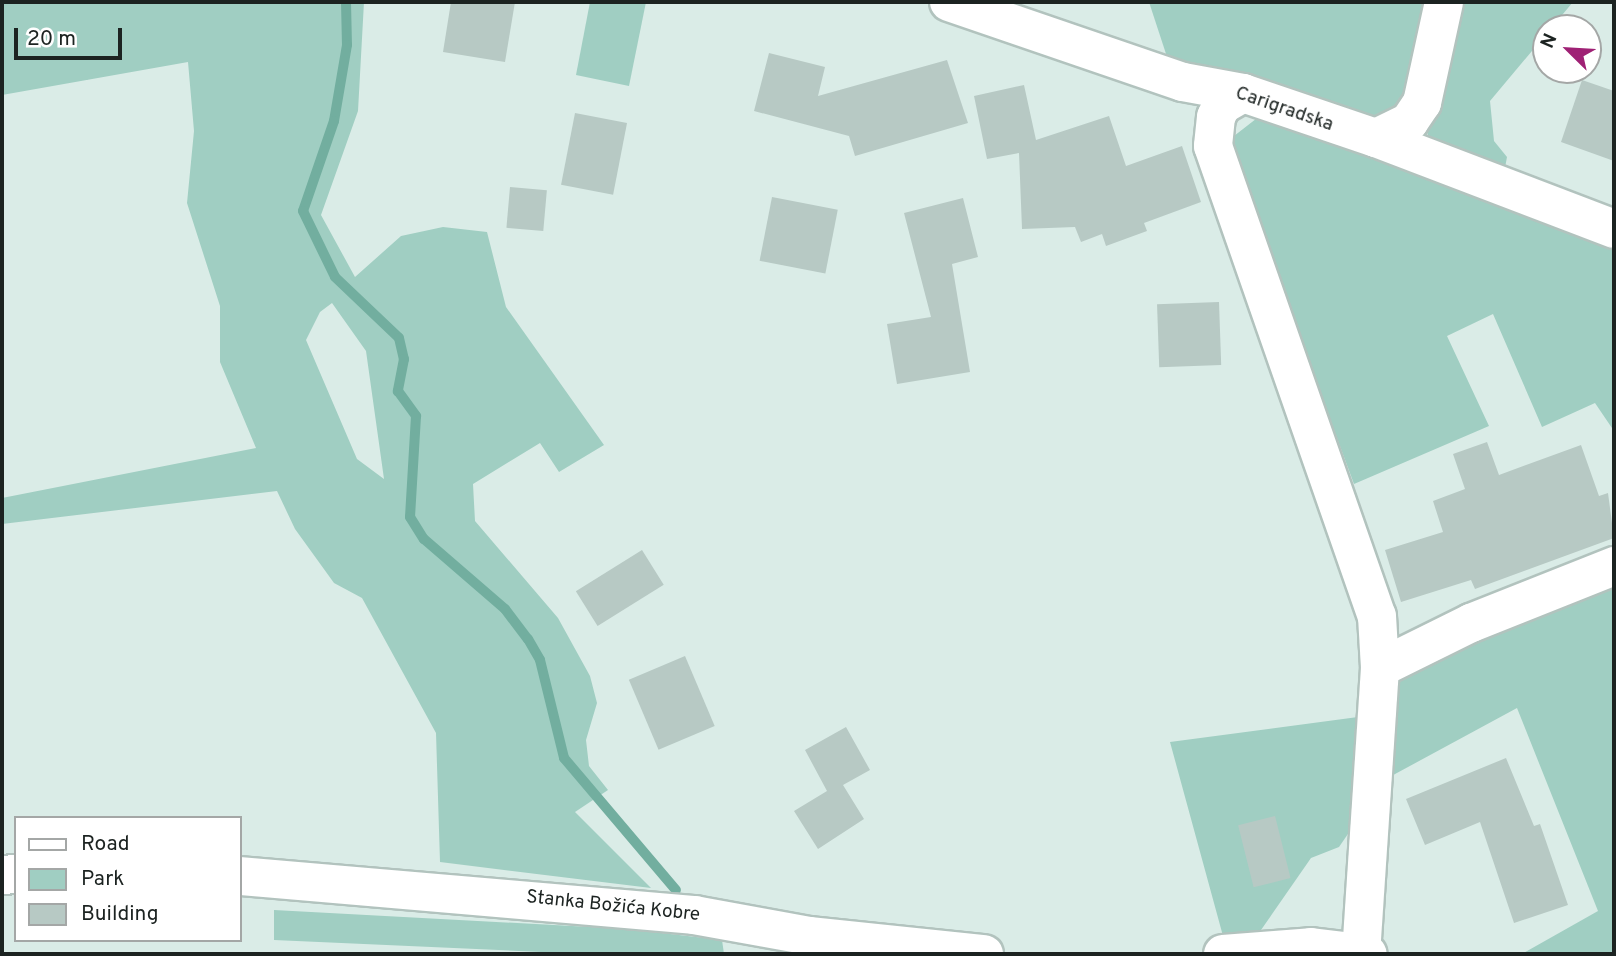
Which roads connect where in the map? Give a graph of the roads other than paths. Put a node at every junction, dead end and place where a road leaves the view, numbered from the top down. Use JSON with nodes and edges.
{"nodes":[{"id":1,"x":949,"y":2,"type":"edge"},
{"id":2,"x":1444,"y":2,"type":"edge"},
{"id":3,"x":1183,"y":82,"type":"junction"},
{"id":4,"x":1242,"y":93,"type":"junction"},
{"id":5,"x":1393,"y":130,"type":"junction"},
{"id":6,"x":1211,"y":136,"type":"junction"},
{"id":7,"x":1614,"y":229,"type":"edge"},
{"id":8,"x":1614,"y":566,"type":"edge"},
{"id":9,"x":1380,"y":668,"type":"junction"},
{"id":10,"x":242,"y":876,"type":"edge"},
{"id":11,"x":1364,"y":953,"type":"edge"},
{"id":12,"x":984,"y":954,"type":"edge"},
{"id":13,"x":1223,"y":954,"type":"edge"}],
"edges":[{"from":1,"to":3,"type":"street","name":"Carigradska"},
{"from":2,"to":5,"type":"street"},
{"from":3,"to":4,"type":"street","name":"Carigradska"},
{"from":3,"to":6,"type":"street"},
{"from":4,"to":5,"type":"street","name":"Carigradska"},
{"from":4,"to":6,"type":"street"},
{"from":5,"to":7,"type":"street","name":"Carigradska"},
{"from":6,"to":9,"type":"street"},
{"from":8,"to":9,"type":"street"},
{"from":9,"to":11,"type":"street"},
{"from":10,"to":12,"type":"street","name":"Stanka Božića Kobre"},
{"from":11,"to":13,"type":"street"}]}
